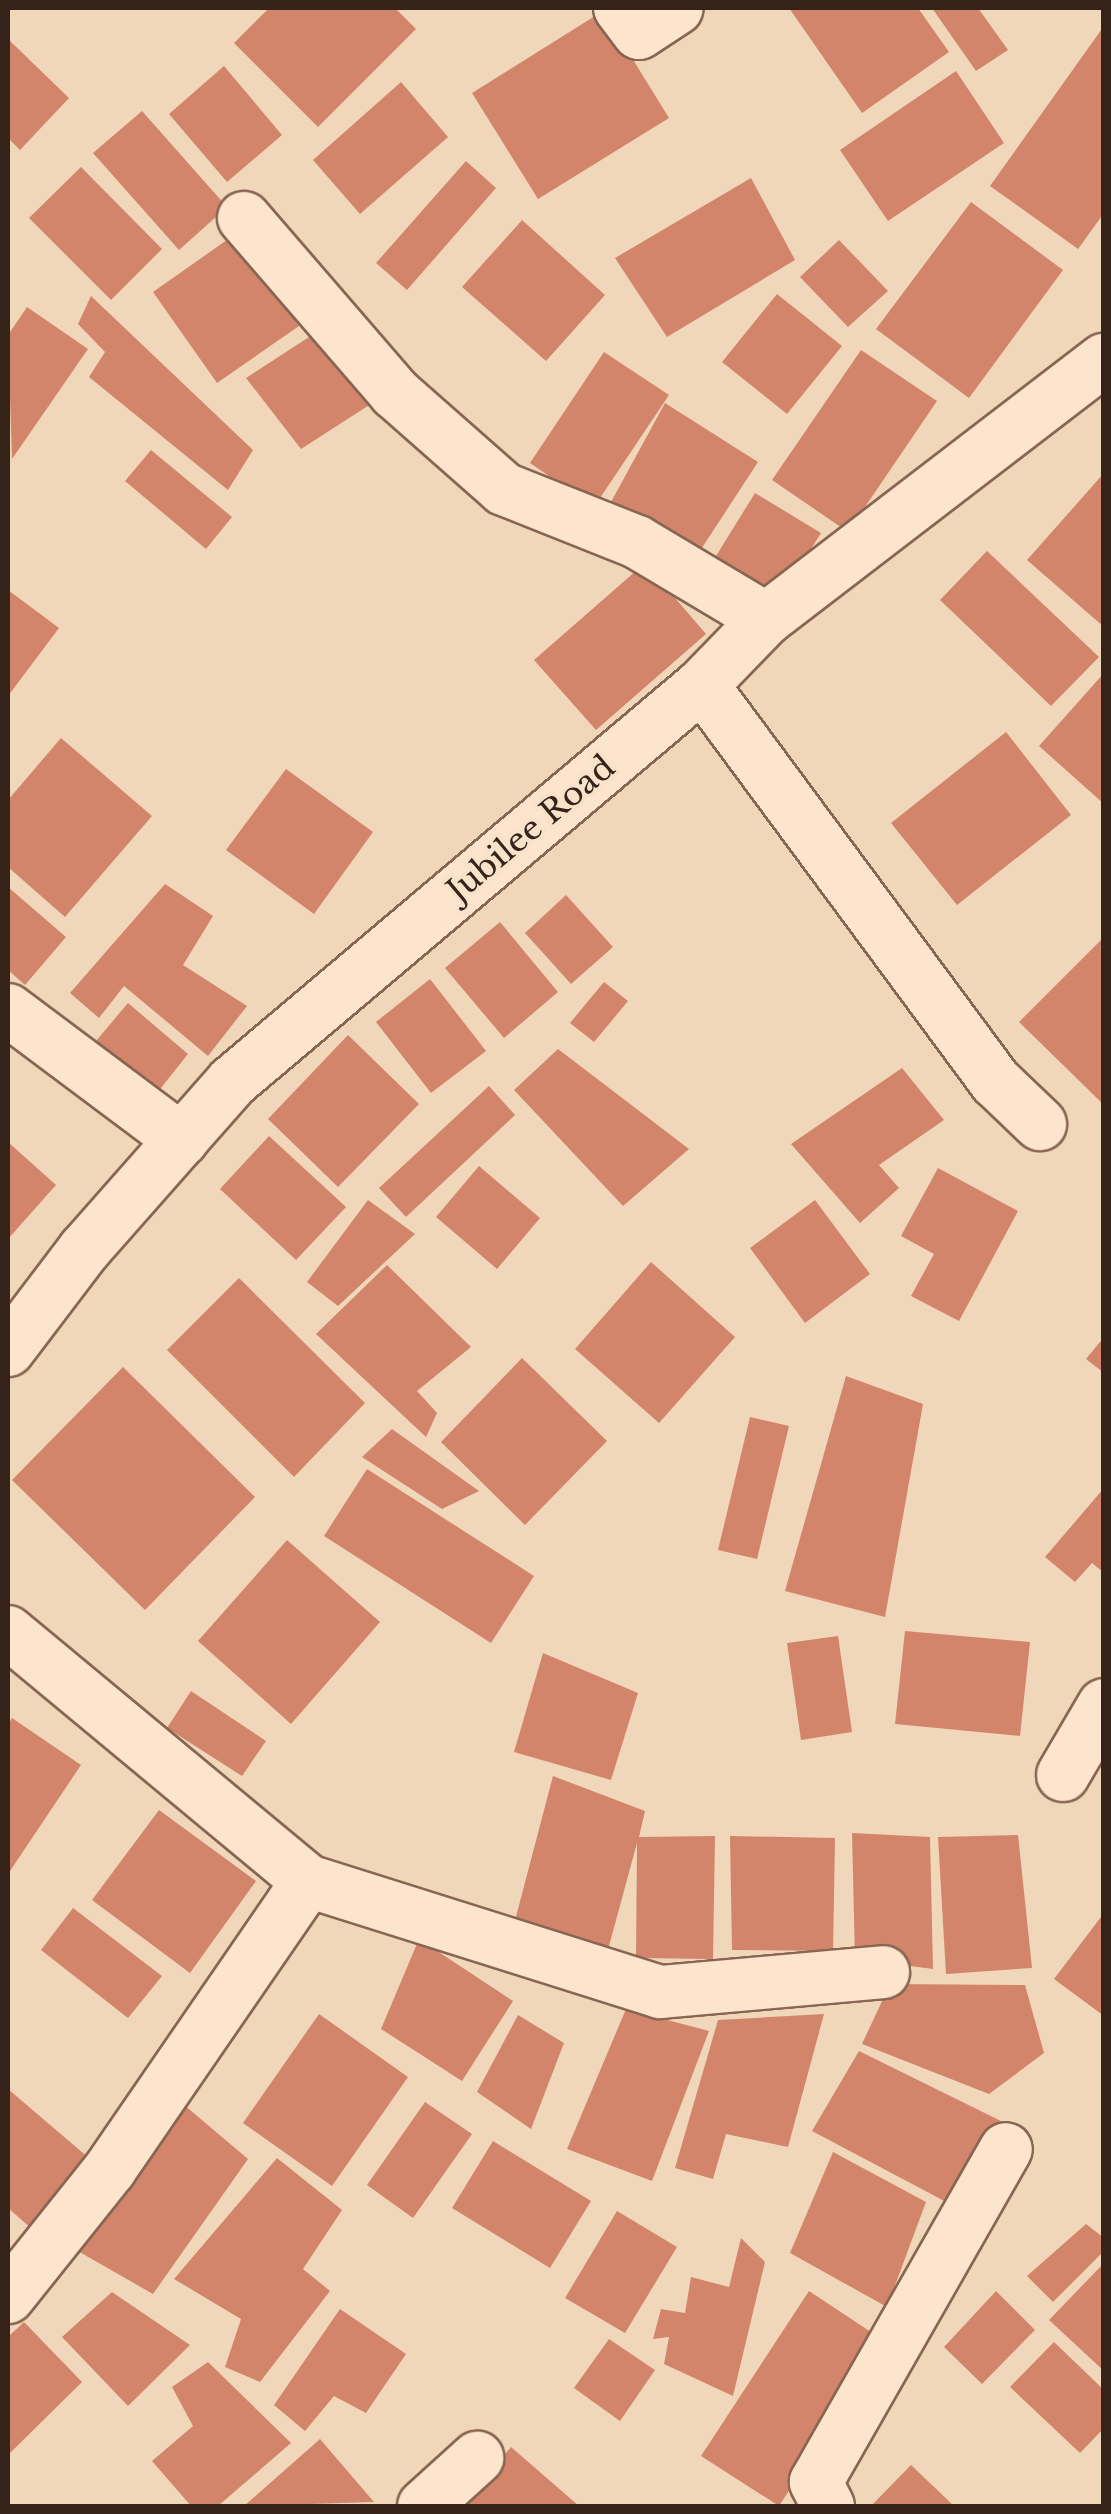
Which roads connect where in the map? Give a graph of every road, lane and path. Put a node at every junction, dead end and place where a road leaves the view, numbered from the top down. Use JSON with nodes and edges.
{"nodes":[{"id":1,"x":620,"y":8,"type":"edge"},
{"id":2,"x":677,"y":8,"type":"edge"},
{"id":3,"x":244,"y":218,"type":"dead end"},
{"id":4,"x":1104,"y":360,"type":"edge"},
{"id":5,"x":766,"y":619,"type":"junction"},
{"id":6,"x":702,"y":685,"type":"junction"},
{"id":7,"x":8,"y":1010,"type":"edge"},
{"id":8,"x":1040,"y":1124,"type":"dead end"},
{"id":9,"x":182,"y":1140,"type":"junction"},
{"id":10,"x":8,"y":1350,"type":"edge"},
{"id":11,"x":8,"y":1632,"type":"edge"},
{"id":12,"x":1104,"y":1706,"type":"edge"},
{"id":13,"x":1064,"y":1775,"type":"dead end"},
{"id":14,"x":308,"y":1882,"type":"junction"},
{"id":15,"x":883,"y":1972,"type":"dead end"},
{"id":16,"x":1006,"y":2149,"type":"dead end"},
{"id":17,"x":8,"y":2296,"type":"edge"},
{"id":18,"x":477,"y":2458,"type":"dead end"},
{"id":19,"x":424,"y":2506,"type":"edge"},
{"id":20,"x":828,"y":2506,"type":"edge"}],
"edges":[{"from":1,"to":2,"type":"street"},
{"from":3,"to":5,"type":"street"},
{"from":4,"to":5,"type":"street","name":"Jubilee Road"},
{"from":5,"to":6,"type":"street","name":"Jubilee Road"},
{"from":6,"to":8,"type":"street"},
{"from":6,"to":9,"type":"street","name":"Jubilee Road"},
{"from":7,"to":9,"type":"street"},
{"from":9,"to":10,"type":"street","name":"Jubilee Road"},
{"from":11,"to":14,"type":"street"},
{"from":12,"to":13,"type":"street"},
{"from":14,"to":15,"type":"street"},
{"from":14,"to":17,"type":"street"},
{"from":16,"to":20,"type":"street"},
{"from":18,"to":19,"type":"street"}]}
